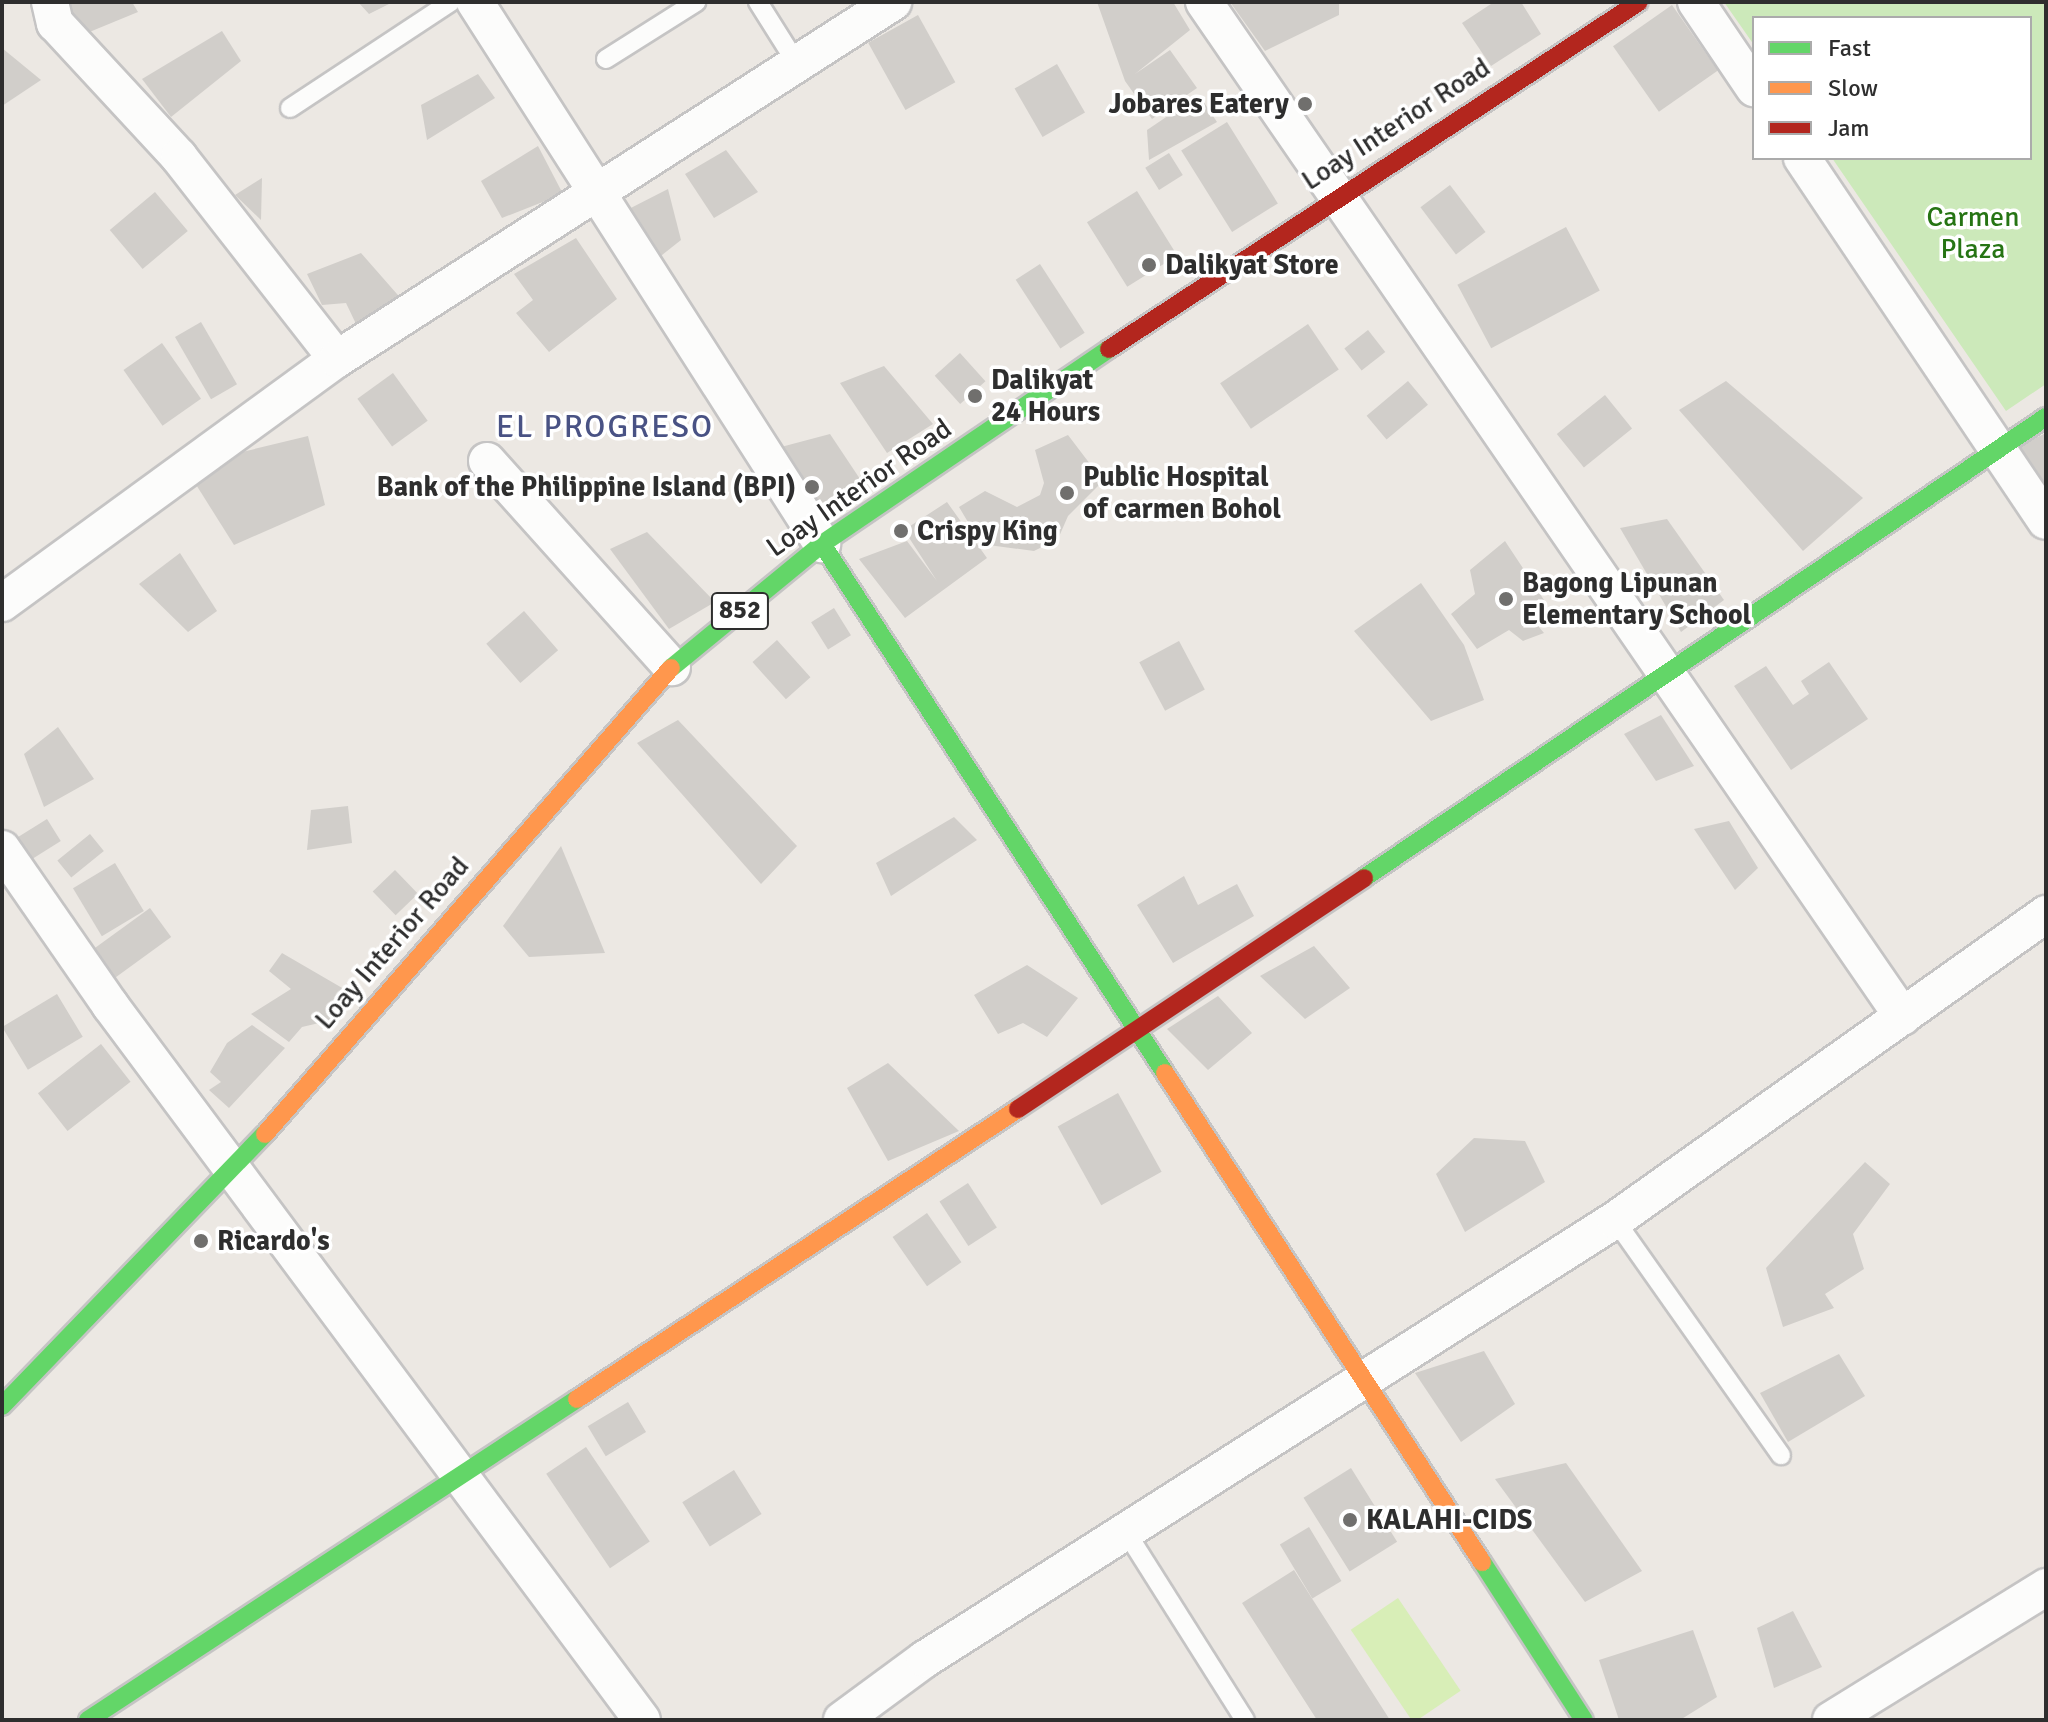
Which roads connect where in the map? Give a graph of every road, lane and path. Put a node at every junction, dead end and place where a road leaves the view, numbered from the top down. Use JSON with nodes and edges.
{"nodes":[{"id":1,"x":50,"y":2,"type":"edge"},
{"id":2,"x":451,"y":2,"type":"edge"},
{"id":3,"x":475,"y":2,"type":"edge"},
{"id":4,"x":696,"y":2,"type":"edge"},
{"id":5,"x":758,"y":2,"type":"edge"},
{"id":6,"x":893,"y":2,"type":"edge"},
{"id":7,"x":1204,"y":2,"type":"edge"},
{"id":8,"x":1639,"y":2,"type":"edge"},
{"id":9,"x":1696,"y":2,"type":"edge"},
{"id":10,"x":606,"y":59,"type":"dead end"},
{"id":11,"x":797,"y":64,"type":"junction"},
{"id":12,"x":1752,"y":85,"type":"edge"},
{"id":13,"x":290,"y":108,"type":"dead end"},
{"id":14,"x":1803,"y":160,"type":"edge"},
{"id":15,"x":594,"y":194,"type":"junction"},
{"id":16,"x":1334,"y":196,"type":"junction"},
{"id":17,"x":337,"y":359,"type":"junction"},
{"id":18,"x":2046,"y":417,"type":"edge"},
{"id":19,"x":1998,"y":451,"type":"junction"},
{"id":20,"x":487,"y":461,"type":"dead end"},
{"id":21,"x":2046,"y":521,"type":"edge"},
{"id":22,"x":822,"y":544,"type":"junction"},
{"id":23,"x":2,"y":603,"type":"edge"},
{"id":24,"x":672,"y":667,"type":"junction"},
{"id":25,"x":1660,"y":674,"type":"junction"},
{"id":26,"x":2,"y":849,"type":"edge"},
{"id":27,"x":2046,"y":914,"type":"edge"},
{"id":28,"x":1903,"y":1017,"type":"junction"},
{"id":29,"x":1134,"y":1033,"type":"junction"},
{"id":30,"x":235,"y":1169,"type":"junction"},
{"id":31,"x":1615,"y":1220,"type":"junction"},
{"id":32,"x":1367,"y":1384,"type":"junction"},
{"id":33,"x":2,"y":1406,"type":"edge"},
{"id":34,"x":1781,"y":1455,"type":"dead end"},
{"id":35,"x":460,"y":1474,"type":"junction"},
{"id":36,"x":1128,"y":1535,"type":"junction"},
{"id":37,"x":2046,"y":1587,"type":"edge"},
{"id":38,"x":1576,"y":1717,"type":"edge"},
{"id":39,"x":88,"y":1720,"type":"edge"},
{"id":40,"x":642,"y":1720,"type":"edge"},
{"id":41,"x":842,"y":1720,"type":"edge"},
{"id":42,"x":1245,"y":1720,"type":"edge"},
{"id":43,"x":1831,"y":1720,"type":"edge"}],
"edges":[{"from":1,"to":17,"type":"street"},
{"from":2,"to":13,"type":"lane"},
{"from":3,"to":15,"type":"street"},
{"from":4,"to":10,"type":"lane"},
{"from":5,"to":11,"type":"lane"},
{"from":6,"to":11,"type":"street"},
{"from":7,"to":16,"type":"street"},
{"from":8,"to":16,"type":"street","name":"Loay Interior Road","number":"852"},
{"from":9,"to":12,"type":"street"},
{"from":11,"to":15,"type":"street"},
{"from":14,"to":19,"type":"street"},
{"from":15,"to":17,"type":"street"},
{"from":15,"to":22,"type":"street"},
{"from":16,"to":22,"type":"street","name":"Loay Interior Road","number":"852"},
{"from":16,"to":25,"type":"street"},
{"from":17,"to":23,"type":"street"},
{"from":18,"to":19,"type":"street"},
{"from":19,"to":21,"type":"street"},
{"from":19,"to":25,"type":"street"},
{"from":20,"to":24,"type":"street"},
{"from":22,"to":24,"type":"street","name":"Loay Interior Road","number":"852"},
{"from":22,"to":29,"type":"street"},
{"from":24,"to":30,"type":"street","name":"Loay Interior Road","number":"852"},
{"from":25,"to":28,"type":"street"},
{"from":25,"to":29,"type":"street"},
{"from":26,"to":30,"type":"street"},
{"from":27,"to":28,"type":"street"},
{"from":28,"to":31,"type":"street"},
{"from":29,"to":32,"type":"street"},
{"from":29,"to":35,"type":"street"},
{"from":30,"to":33,"type":"street","name":"Loay Interior Road","number":"852"},
{"from":30,"to":35,"type":"street"},
{"from":31,"to":32,"type":"street"},
{"from":31,"to":34,"type":"lane"},
{"from":32,"to":36,"type":"street"},
{"from":32,"to":38,"type":"street"},
{"from":35,"to":39,"type":"street"},
{"from":35,"to":40,"type":"street"},
{"from":36,"to":41,"type":"street"},
{"from":36,"to":42,"type":"lane"},
{"from":37,"to":43,"type":"street"}]}
